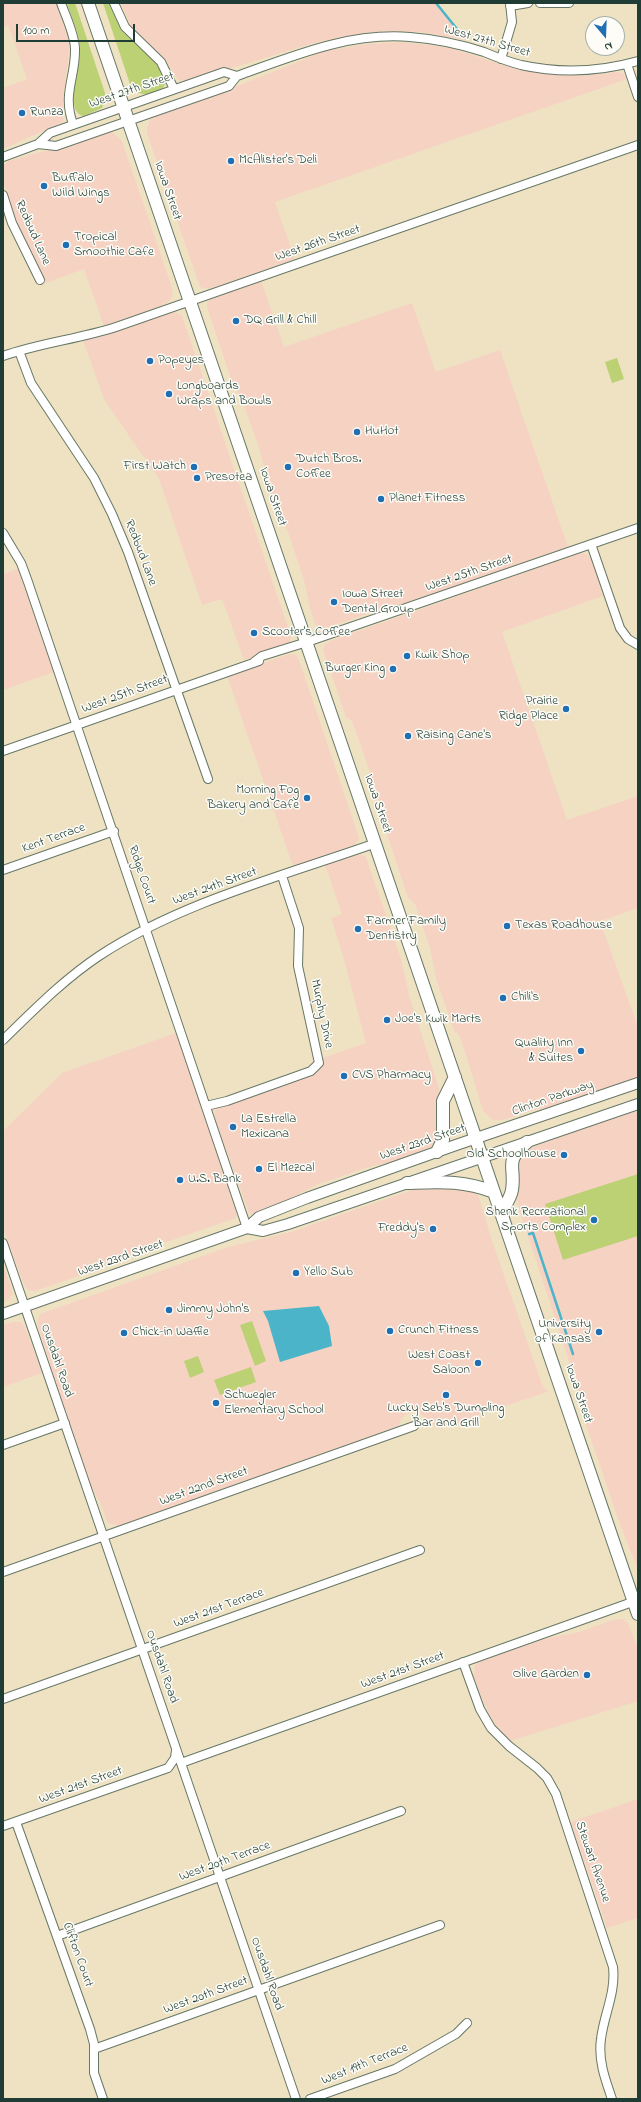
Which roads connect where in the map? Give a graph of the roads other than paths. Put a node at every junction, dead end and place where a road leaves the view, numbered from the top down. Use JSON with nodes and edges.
{"nodes":[{"id":1,"x":62,"y":3,"type":"edge"},
{"id":2,"x":88,"y":3,"type":"edge"},
{"id":3,"x":114,"y":3,"type":"edge"},
{"id":4,"x":528,"y":3,"type":"edge"},
{"id":5,"x":540,"y":3,"type":"edge"},
{"id":6,"x":569,"y":3,"type":"edge"},
{"id":7,"x":510,"y":5,"type":"edge"},
{"id":8,"x":501,"y":59,"type":"junction"},
{"id":9,"x":638,"y":61,"type":"edge"},
{"id":10,"x":627,"y":64,"type":"junction"},
{"id":11,"x":237,"y":76,"type":"junction"},
{"id":12,"x":174,"y":89,"type":"junction"},
{"id":13,"x":638,"y":97,"type":"edge"},
{"id":14,"x":124,"y":106,"type":"junction"},
{"id":15,"x":129,"y":121,"type":"junction"},
{"id":16,"x":73,"y":124,"type":"junction"},
{"id":17,"x":38,"y":144,"type":"junction"},
{"id":18,"x":638,"y":144,"type":"edge"},
{"id":19,"x":3,"y":157,"type":"edge"},
{"id":20,"x":3,"y":195,"type":"edge"},
{"id":21,"x":40,"y":280,"type":"dead end"},
{"id":22,"x":190,"y":301,"type":"junction"},
{"id":23,"x":19,"y":350,"type":"junction"},
{"id":24,"x":3,"y":356,"type":"edge"},
{"id":25,"x":638,"y":528,"type":"edge"},
{"id":26,"x":3,"y":533,"type":"edge"},
{"id":27,"x":591,"y":544,"type":"junction"},
{"id":28,"x":307,"y":642,"type":"junction"},
{"id":29,"x":638,"y":645,"type":"edge"},
{"id":30,"x":176,"y":689,"type":"junction"},
{"id":31,"x":77,"y":725,"type":"junction"},
{"id":32,"x":3,"y":751,"type":"edge"},
{"id":33,"x":208,"y":779,"type":"dead end"},
{"id":34,"x":114,"y":831,"type":"junction"},
{"id":35,"x":376,"y":843,"type":"junction"},
{"id":36,"x":3,"y":870,"type":"edge"},
{"id":37,"x":282,"y":876,"type":"junction"},
{"id":38,"x":146,"y":929,"type":"junction"},
{"id":39,"x":3,"y":1040,"type":"edge"},
{"id":40,"x":455,"y":1077,"type":"junction"},
{"id":41,"x":638,"y":1083,"type":"edge"},
{"id":42,"x":638,"y":1104,"type":"edge"},
{"id":43,"x":206,"y":1106,"type":"junction"},
{"id":44,"x":476,"y":1138,"type":"junction"},
{"id":45,"x":527,"y":1142,"type":"junction"},
{"id":46,"x":437,"y":1152,"type":"junction"},
{"id":47,"x":483,"y":1158,"type":"junction"},
{"id":48,"x":407,"y":1183,"type":"junction"},
{"id":49,"x":494,"y":1192,"type":"junction"},
{"id":50,"x":502,"y":1213,"type":"junction"},
{"id":51,"x":247,"y":1228,"type":"junction"},
{"id":52,"x":3,"y":1243,"type":"edge"},
{"id":53,"x":25,"y":1306,"type":"junction"},
{"id":54,"x":3,"y":1314,"type":"edge"},
{"id":55,"x":65,"y":1423,"type":"junction"},
{"id":56,"x":414,"y":1426,"type":"dead end"},
{"id":57,"x":3,"y":1445,"type":"edge"},
{"id":58,"x":103,"y":1536,"type":"junction"},
{"id":59,"x":420,"y":1550,"type":"dead end"},
{"id":60,"x":3,"y":1572,"type":"edge"},
{"id":61,"x":636,"y":1601,"type":"edge"},
{"id":62,"x":638,"y":1614,"type":"edge"},
{"id":63,"x":142,"y":1649,"type":"junction"},
{"id":64,"x":463,"y":1662,"type":"junction"},
{"id":65,"x":3,"y":1698,"type":"edge"},
{"id":66,"x":176,"y":1750,"type":"junction"},
{"id":67,"x":181,"y":1763,"type":"junction"},
{"id":68,"x":168,"y":1768,"type":"junction"},
{"id":69,"x":185,"y":1774,"type":"junction"},
{"id":70,"x":401,"y":1811,"type":"dead end"},
{"id":71,"x":16,"y":1822,"type":"junction"},
{"id":72,"x":3,"y":1826,"type":"edge"},
{"id":73,"x":220,"y":1877,"type":"junction"},
{"id":74,"x":440,"y":1925,"type":"dead end"},
{"id":75,"x":57,"y":1936,"type":"junction"},
{"id":76,"x":259,"y":1990,"type":"junction"},
{"id":77,"x":467,"y":2023,"type":"dead end"},
{"id":78,"x":94,"y":2049,"type":"junction"},
{"id":79,"x":103,"y":2099,"type":"edge"},
{"id":80,"x":296,"y":2099,"type":"edge"},
{"id":81,"x":310,"y":2099,"type":"edge"},
{"id":82,"x":612,"y":2099,"type":"edge"}],
"edges":[{"from":1,"to":16,"type":"street"},
{"from":2,"to":14,"type":"highway","name":"Iowa Street"},
{"from":3,"to":12,"type":"street"},
{"from":4,"to":7,"type":"street"},
{"from":5,"to":6,"type":"street"},
{"from":7,"to":8,"type":"street"},
{"from":8,"to":10,"type":"street","name":"West 27th Street"},
{"from":8,"to":11,"type":"street","name":"West 27th Street"},
{"from":9,"to":10,"type":"street","name":"West 27th Street"},
{"from":10,"to":13,"type":"street"},
{"from":11,"to":12,"type":"street","name":"West 27th Street"},
{"from":11,"to":15,"type":"street","name":"West 27th Street"},
{"from":12,"to":14,"type":"street","name":"West 27th Street"},
{"from":14,"to":15,"type":"highway","name":"Iowa Street"},
{"from":14,"to":16,"type":"street","name":"West 27th Street"},
{"from":15,"to":17,"type":"street","name":"West 27th Street"},
{"from":15,"to":22,"type":"highway","name":"Iowa Street"},
{"from":16,"to":17,"type":"street","name":"West 27th Street"},
{"from":17,"to":19,"type":"street","name":"West 27th Street"},
{"from":18,"to":22,"type":"street","name":"West 26th Street"},
{"from":20,"to":21,"type":"street","name":"Redbud Lane"},
{"from":22,"to":23,"type":"street","name":"West 26th Street"},
{"from":22,"to":28,"type":"highway","name":"Iowa Street"},
{"from":23,"to":24,"type":"street","name":"West 26th Street"},
{"from":23,"to":30,"type":"street","name":"Redbud Lane"},
{"from":25,"to":27,"type":"street","name":"West 25th Street"},
{"from":26,"to":31,"type":"street","name":"Ridge Court"},
{"from":27,"to":28,"type":"street","name":"West 25th Street"},
{"from":27,"to":29,"type":"street"},
{"from":28,"to":30,"type":"street","name":"West 25th Street"},
{"from":28,"to":35,"type":"highway","name":"Iowa Street"},
{"from":30,"to":31,"type":"street","name":"West 25th Street"},
{"from":30,"to":33,"type":"street","name":"Redbud Lane"},
{"from":31,"to":32,"type":"street","name":"West 25th Street"},
{"from":31,"to":34,"type":"street","name":"Ridge Court"},
{"from":34,"to":36,"type":"street","name":"Kent Terrace"},
{"from":34,"to":38,"type":"street","name":"Ridge Court"},
{"from":35,"to":37,"type":"street","name":"West 24th Street"},
{"from":35,"to":40,"type":"highway","name":"Iowa Street"},
{"from":37,"to":38,"type":"street","name":"West 24th Street"},
{"from":37,"to":43,"type":"street","name":"Murphy Drive"},
{"from":38,"to":39,"type":"street","name":"West 24th Street"},
{"from":38,"to":43,"type":"street","name":"Ridge Court"},
{"from":40,"to":44,"type":"highway","name":"Iowa Street"},
{"from":40,"to":46,"type":"highway"},
{"from":41,"to":44,"type":"main road","name":"Clinton Parkway"},
{"from":42,"to":45,"type":"main road"},
{"from":43,"to":51,"type":"street","name":"Ridge Court"},
{"from":44,"to":46,"type":"main road","name":"West 23rd Street"},
{"from":44,"to":47,"type":"highway","name":"Iowa Street"},
{"from":45,"to":47,"type":"main road"},
{"from":45,"to":50,"type":"highway"},
{"from":46,"to":51,"type":"main road","name":"West 23rd Street"},
{"from":47,"to":48,"type":"main road","name":"West 23rd Street"},
{"from":47,"to":49,"type":"highway","name":"Iowa Street"},
{"from":48,"to":49,"type":"highway"},
{"from":48,"to":51,"type":"main road","name":"West 23rd Street"},
{"from":49,"to":50,"type":"highway","name":"Iowa Street"},
{"from":50,"to":61,"type":"highway","name":"Iowa Street"},
{"from":51,"to":53,"type":"main road","name":"West 23rd Street"},
{"from":52,"to":53,"type":"street","name":"Ousdahl Road"},
{"from":53,"to":54,"type":"main road","name":"West 23rd Street"},
{"from":53,"to":55,"type":"street","name":"Ousdahl Road"},
{"from":55,"to":57,"type":"street"},
{"from":55,"to":58,"type":"street","name":"Ousdahl Road"},
{"from":56,"to":58,"type":"street","name":"West 22nd Street"},
{"from":58,"to":60,"type":"street","name":"West 22nd Street"},
{"from":58,"to":63,"type":"street","name":"Ousdahl Road"},
{"from":59,"to":63,"type":"street","name":"West 21st Terrace"},
{"from":61,"to":62,"type":"highway","name":"Iowa Street"},
{"from":61,"to":64,"type":"street","name":"West 21st Street"},
{"from":63,"to":65,"type":"street","name":"West 21st Terrace"},
{"from":63,"to":66,"type":"street","name":"Ousdahl Road"},
{"from":64,"to":67,"type":"street","name":"West 21st Street"},
{"from":64,"to":82,"type":"street","name":"Stewart Avenue"},
{"from":66,"to":67,"type":"street","name":"Ousdahl Road"},
{"from":66,"to":68,"type":"street"},
{"from":67,"to":69,"type":"street","name":"Ousdahl Road"},
{"from":68,"to":69,"type":"street"},
{"from":68,"to":71,"type":"street","name":"West 21st Street"},
{"from":69,"to":73,"type":"street","name":"Ousdahl Road"},
{"from":70,"to":73,"type":"street","name":"West 20th Terrace"},
{"from":71,"to":72,"type":"street","name":"West 21st Street"},
{"from":71,"to":75,"type":"street","name":"Clifton Court"},
{"from":73,"to":75,"type":"street","name":"West 20th Terrace"},
{"from":73,"to":76,"type":"street","name":"Ousdahl Road"},
{"from":74,"to":76,"type":"street","name":"West 20th Street"},
{"from":75,"to":78,"type":"street","name":"Clifton Court"},
{"from":76,"to":78,"type":"street","name":"West 20th Street"},
{"from":76,"to":80,"type":"street","name":"Ousdahl Road"},
{"from":77,"to":81,"type":"street","name":"West 19th Terrace"},
{"from":78,"to":79,"type":"street","name":"Clifton Court"}]}
